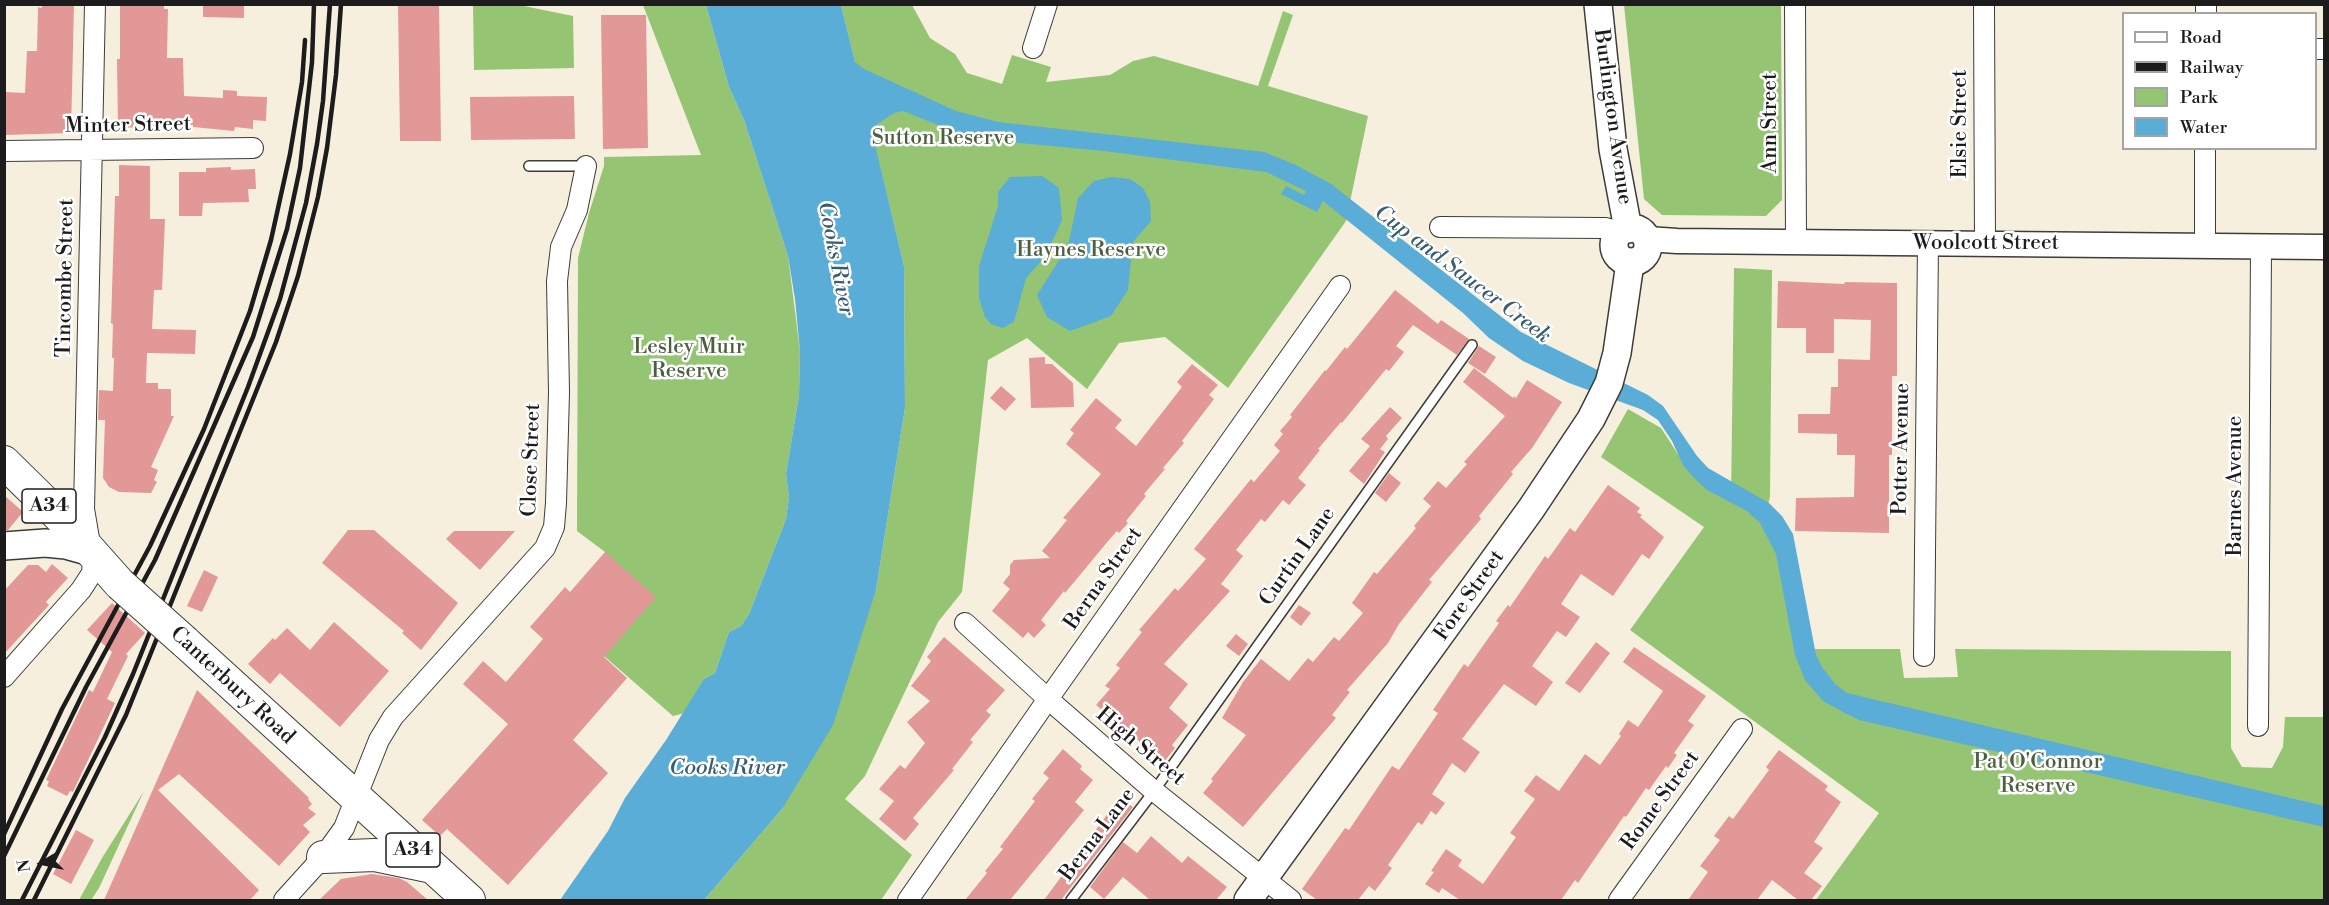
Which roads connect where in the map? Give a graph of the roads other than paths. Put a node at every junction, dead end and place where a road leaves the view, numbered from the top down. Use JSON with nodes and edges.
{"nodes":[{"id":1,"x":95,"y":4,"type":"edge"},
{"id":2,"x":1047,"y":4,"type":"edge"},
{"id":3,"x":1598,"y":4,"type":"edge"},
{"id":4,"x":1795,"y":4,"type":"edge"},
{"id":5,"x":1984,"y":4,"type":"edge"},
{"id":6,"x":1033,"y":48,"type":"dead end"},
{"id":7,"x":253,"y":148,"type":"dead end"},
{"id":8,"x":93,"y":150,"type":"junction"},
{"id":9,"x":2205,"y":150,"type":"edge"},
{"id":10,"x":4,"y":151,"type":"edge"},
{"id":11,"x":529,"y":166,"type":"dead end"},
{"id":12,"x":586,"y":166,"type":"joint"},
{"id":13,"x":1440,"y":227,"type":"dead end"},
{"id":14,"x":1632,"y":233,"type":"junction"},
{"id":15,"x":1796,"y":241,"type":"junction"},
{"id":16,"x":1928,"y":243,"type":"junction"},
{"id":17,"x":1986,"y":243,"type":"junction"},
{"id":18,"x":2205,"y":246,"type":"junction"},
{"id":19,"x":2261,"y":247,"type":"junction"},
{"id":20,"x":2325,"y":248,"type":"edge"},
{"id":21,"x":1630,"y":263,"type":"joint"},
{"id":22,"x":1340,"y":286,"type":"dead end"},
{"id":23,"x":1472,"y":345,"type":"dead end"},
{"id":24,"x":4,"y":462,"type":"edge"},
{"id":25,"x":4,"y":546,"type":"edge"},
{"id":26,"x":91,"y":552,"type":"junction"},
{"id":27,"x":965,"y":623,"type":"dead end"},
{"id":28,"x":1924,"y":656,"type":"dead end"},
{"id":29,"x":4,"y":677,"type":"edge"},
{"id":30,"x":1047,"y":699,"type":"junction"},
{"id":31,"x":2258,"y":726,"type":"dead end"},
{"id":32,"x":1742,"y":729,"type":"dead end"},
{"id":33,"x":1154,"y":791,"type":"junction"},
{"id":34,"x":356,"y":800,"type":"junction"},
{"id":35,"x":323,"y":857,"type":"junction"},
{"id":36,"x":432,"y":867,"type":"junction"},
{"id":37,"x":1255,"y":890,"type":"edge"},
{"id":38,"x":284,"y":900,"type":"edge"},
{"id":39,"x":469,"y":900,"type":"edge"},
{"id":40,"x":908,"y":900,"type":"edge"},
{"id":41,"x":1071,"y":900,"type":"edge"},
{"id":42,"x":1291,"y":900,"type":"edge"},
{"id":43,"x":1619,"y":900,"type":"edge"}],
"edges":[{"from":1,"to":8,"type":"street","name":"Tincombe Street"},
{"from":2,"to":6,"type":"street"},
{"from":3,"to":14,"type":"main road","name":"Burlington Avenue"},
{"from":4,"to":15,"type":"street","name":"Ann Street"},
{"from":5,"to":17,"type":"street","name":"Elsie Street"},
{"from":7,"to":8,"type":"street","name":"Minter Street"},
{"from":8,"to":10,"type":"street","name":"Minter Street"},
{"from":8,"to":26,"type":"street","name":"Tincombe Street"},
{"from":9,"to":18,"type":"street"},
{"from":11,"to":12,"type":"lane"},
{"from":12,"to":34,"type":"street","name":"Close Street"},
{"from":13,"to":14,"type":"street","name":"Woolcott Street"},
{"from":14,"to":15,"type":"street","name":"Woolcott Street"},
{"from":14,"to":21,"type":"main road","name":"Burlington Avenue"},
{"from":15,"to":16,"type":"street","name":"Woolcott Street"},
{"from":16,"to":17,"type":"street","name":"Woolcott Street"},
{"from":16,"to":28,"type":"street","name":"Potter Avenue"},
{"from":17,"to":18,"type":"street","name":"Woolcott Street"},
{"from":18,"to":19,"type":"street","name":"Woolcott Street"},
{"from":19,"to":20,"type":"street","name":"Woolcott Street"},
{"from":19,"to":31,"type":"street","name":"Barnes Avenue"},
{"from":21,"to":37,"type":"main road","name":"Fore Street"},
{"from":22,"to":30,"type":"street","name":"Berna Street"},
{"from":23,"to":33,"type":"lane","name":"Curtin Lane"},
{"from":24,"to":26,"type":"highway","name":"Canterbury Road","number":"A34"},
{"from":25,"to":26,"type":"main road"},
{"from":26,"to":29,"type":"street","name":"Tincombe Street"},
{"from":26,"to":34,"type":"highway","name":"Canterbury Road","number":"A34","bridge":true},
{"from":27,"to":30,"type":"street","name":"High Street"},
{"from":30,"to":33,"type":"street","name":"High Street"},
{"from":30,"to":40,"type":"street","name":"Berna Street"},
{"from":32,"to":43,"type":"street","name":"Rome Street"},
{"from":33,"to":37,"type":"street","name":"High Street"},
{"from":33,"to":41,"type":"lane","name":"Berna Lane"},
{"from":34,"to":35,"type":"street","name":"Close Street"},
{"from":34,"to":36,"type":"highway","name":"Canterbury Road","number":"A34"},
{"from":35,"to":36,"type":"highway"},
{"from":35,"to":38,"type":"street","name":"Close Street"},
{"from":36,"to":39,"type":"highway","name":"Canterbury Road","number":"A34"},
{"from":37,"to":42,"type":"street","name":"High Street"}]}
